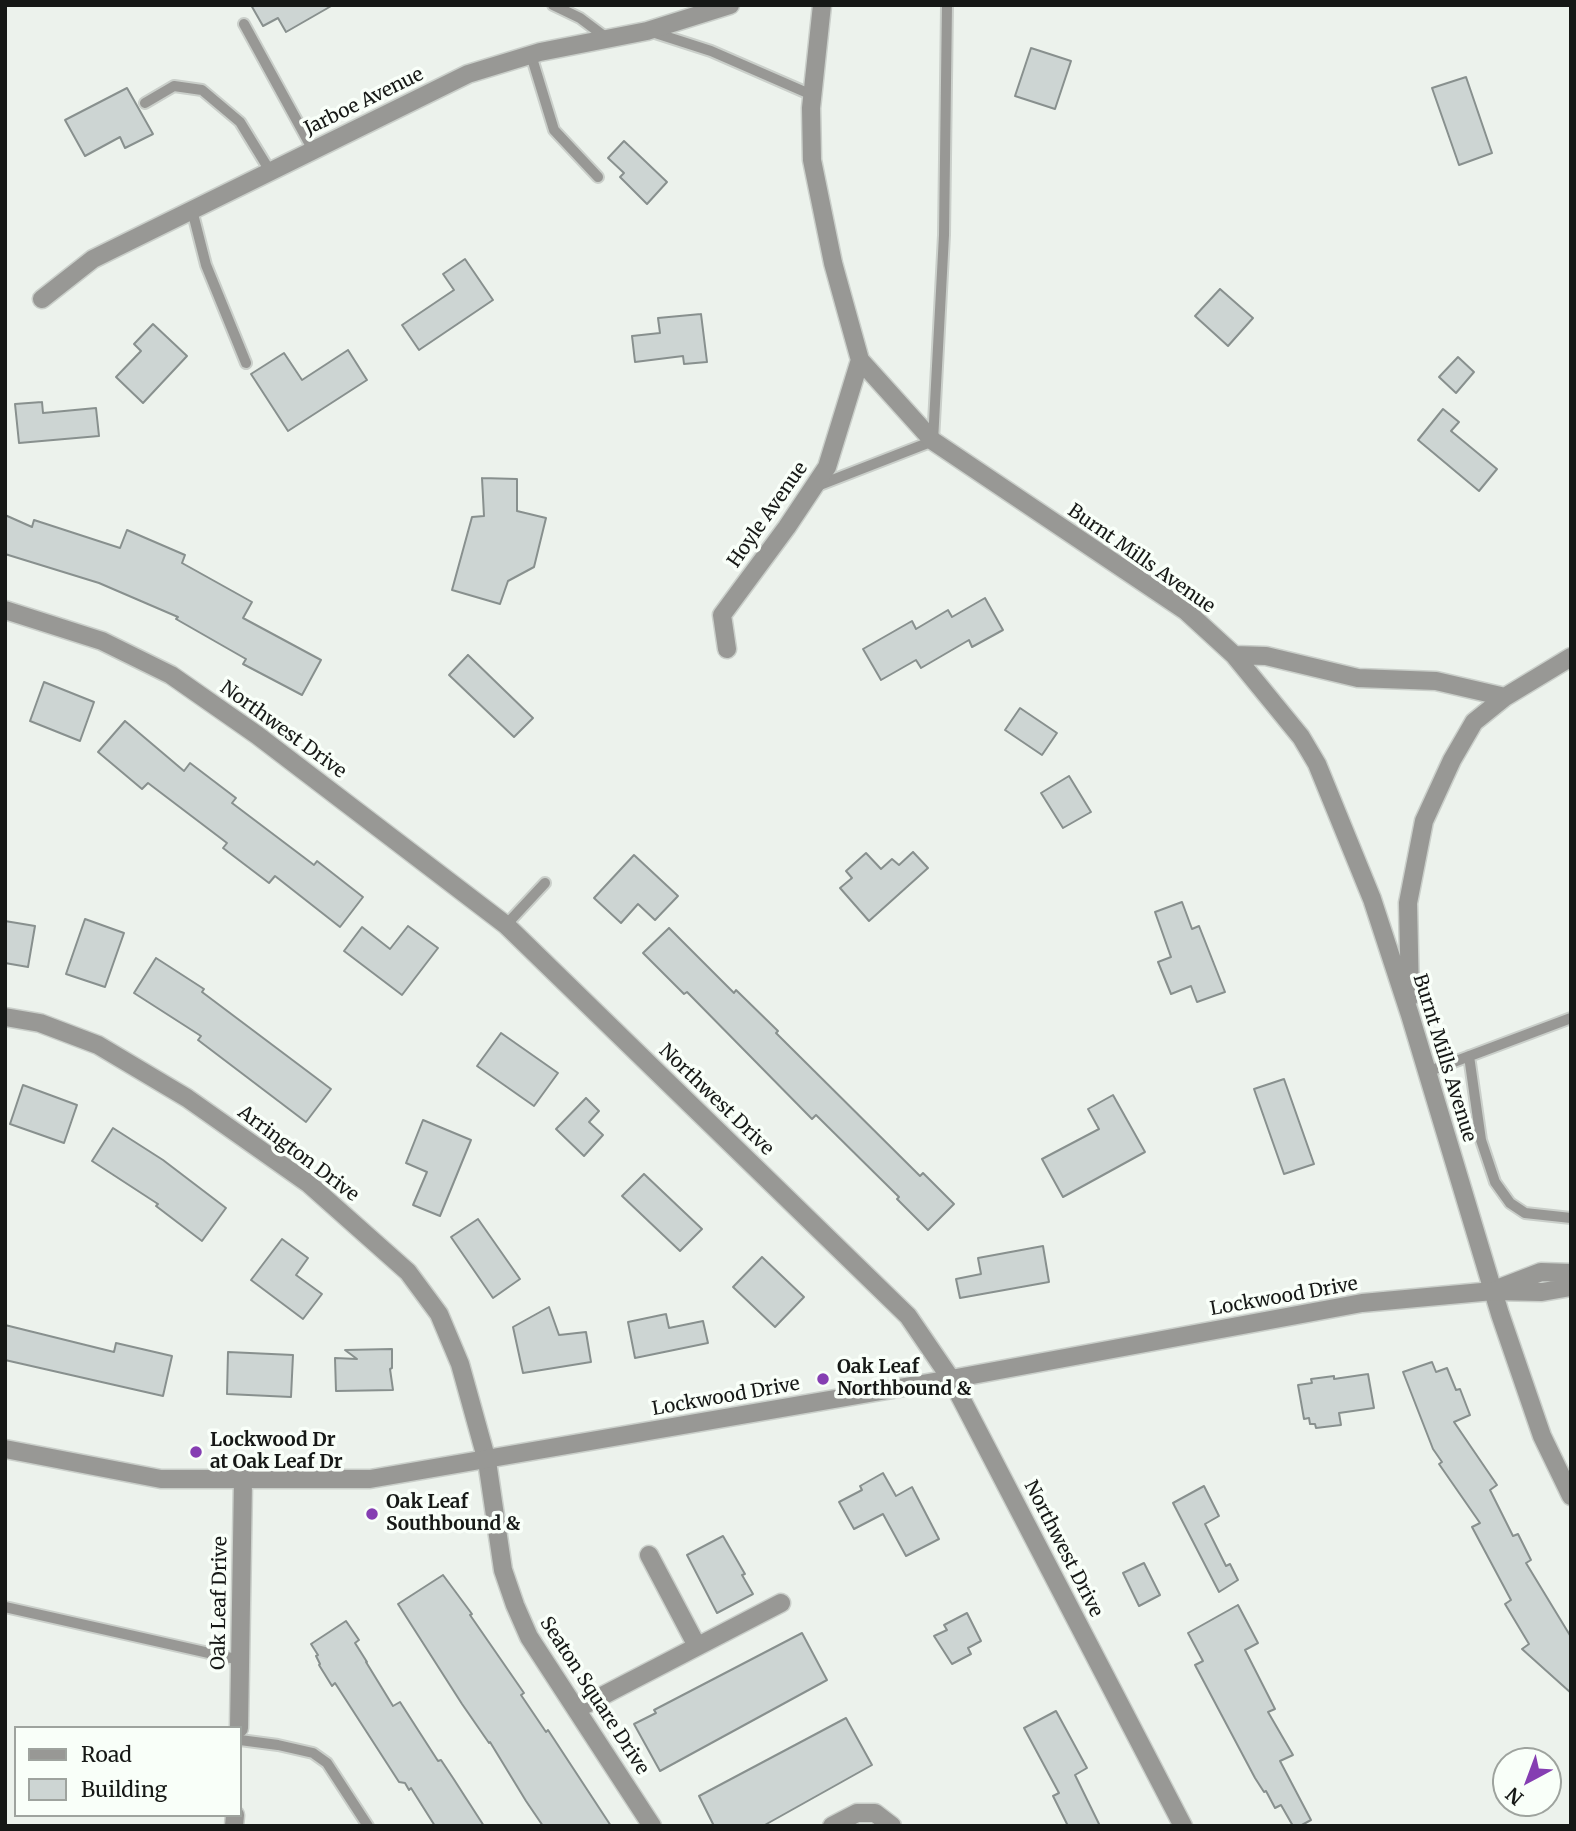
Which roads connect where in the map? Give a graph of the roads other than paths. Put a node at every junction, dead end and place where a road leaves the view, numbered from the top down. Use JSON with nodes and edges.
{"nodes":[{"id":1,"x":553,"y":5,"type":"edge"},
{"id":2,"x":730,"y":5,"type":"edge"},
{"id":3,"x":822,"y":5,"type":"edge"},
{"id":4,"x":947,"y":5,"type":"edge"},
{"id":5,"x":244,"y":24,"type":"dead end"},
{"id":6,"x":647,"y":31,"type":"junction"},
{"id":7,"x":608,"y":39,"type":"junction"},
{"id":8,"x":531,"y":55,"type":"junction"},
{"id":9,"x":812,"y":95,"type":"junction"},
{"id":10,"x":145,"y":103,"type":"dead end"},
{"id":11,"x":313,"y":150,"type":"junction"},
{"id":12,"x":270,"y":171,"type":"junction"},
{"id":13,"x":598,"y":177,"type":"dead end"},
{"id":14,"x":192,"y":210,"type":"junction"},
{"id":15,"x":42,"y":299,"type":"dead end"},
{"id":16,"x":860,"y":360,"type":"junction"},
{"id":17,"x":246,"y":363,"type":"dead end"},
{"id":18,"x":933,"y":440,"type":"junction"},
{"id":19,"x":814,"y":488,"type":"junction"},
{"id":20,"x":5,"y":610,"type":"edge"},
{"id":21,"x":727,"y":649,"type":"dead end"},
{"id":22,"x":1234,"y":655,"type":"junction"},
{"id":23,"x":1571,"y":657,"type":"edge"},
{"id":24,"x":1504,"y":697,"type":"junction"},
{"id":25,"x":545,"y":883,"type":"dead end"},
{"id":26,"x":506,"y":925,"type":"junction"},
{"id":27,"x":1410,"y":1015,"type":"junction"},
{"id":28,"x":5,"y":1017,"type":"edge"},
{"id":29,"x":1571,"y":1018,"type":"edge"},
{"id":30,"x":1469,"y":1056,"type":"junction"},
{"id":31,"x":1427,"y":1072,"type":"junction"},
{"id":32,"x":1571,"y":1218,"type":"edge"},
{"id":33,"x":1571,"y":1273,"type":"edge"},
{"id":34,"x":1571,"y":1287,"type":"edge"},
{"id":35,"x":1493,"y":1291,"type":"junction"},
{"id":36,"x":951,"y":1379,"type":"junction"},
{"id":37,"x":5,"y":1449,"type":"edge"},
{"id":38,"x":487,"y":1461,"type":"junction"},
{"id":39,"x":243,"y":1479,"type":"junction"},
{"id":40,"x":1571,"y":1496,"type":"edge"},
{"id":41,"x":649,"y":1555,"type":"dead end"},
{"id":42,"x":781,"y":1603,"type":"dead end"},
{"id":43,"x":5,"y":1607,"type":"edge"},
{"id":44,"x":697,"y":1646,"type":"junction"},
{"id":45,"x":240,"y":1660,"type":"junction"},
{"id":46,"x":577,"y":1709,"type":"junction"},
{"id":47,"x":239,"y":1726,"type":"edge"},
{"id":48,"x":242,"y":1740,"type":"edge"},
{"id":49,"x":368,"y":1826,"type":"edge"},
{"id":50,"x":653,"y":1826,"type":"edge"},
{"id":51,"x":832,"y":1826,"type":"edge"},
{"id":52,"x":892,"y":1826,"type":"edge"},
{"id":53,"x":1183,"y":1826,"type":"edge"}],
"edges":[{"from":1,"to":7,"type":"lane"},
{"from":2,"to":6,"type":"street","name":"Jarboe Avenue"},
{"from":3,"to":9,"type":"street","name":"Burnt Mills Avenue"},
{"from":4,"to":18,"type":"lane"},
{"from":5,"to":11,"type":"lane"},
{"from":6,"to":7,"type":"street","name":"Jarboe Avenue"},
{"from":6,"to":9,"type":"lane"},
{"from":7,"to":8,"type":"street","name":"Jarboe Avenue"},
{"from":8,"to":11,"type":"street","name":"Jarboe Avenue"},
{"from":8,"to":13,"type":"lane"},
{"from":9,"to":16,"type":"street","name":"Burnt Mills Avenue"},
{"from":10,"to":12,"type":"lane"},
{"from":11,"to":12,"type":"street","name":"Jarboe Avenue"},
{"from":12,"to":14,"type":"street","name":"Jarboe Avenue"},
{"from":14,"to":15,"type":"street","name":"Jarboe Avenue"},
{"from":14,"to":17,"type":"lane"},
{"from":16,"to":18,"type":"street","name":"Burnt Mills Avenue"},
{"from":16,"to":19,"type":"street","name":"Hoyle Avenue"},
{"from":18,"to":19,"type":"lane"},
{"from":18,"to":22,"type":"street","name":"Burnt Mills Avenue"},
{"from":19,"to":21,"type":"street","name":"Hoyle Avenue"},
{"from":20,"to":26,"type":"street","name":"Northwest Drive"},
{"from":22,"to":24,"type":"street"},
{"from":22,"to":27,"type":"street","name":"Burnt Mills Avenue"},
{"from":23,"to":24,"type":"street"},
{"from":24,"to":27,"type":"street"},
{"from":25,"to":26,"type":"lane"},
{"from":26,"to":36,"type":"street","name":"Northwest Drive"},
{"from":27,"to":31,"type":"street","name":"Burnt Mills Avenue"},
{"from":28,"to":38,"type":"street","name":"Arrington Drive"},
{"from":29,"to":30,"type":"lane"},
{"from":30,"to":31,"type":"lane"},
{"from":30,"to":32,"type":"lane"},
{"from":31,"to":35,"type":"street","name":"Burnt Mills Avenue"},
{"from":33,"to":35,"type":"street","name":"Lockwood Drive"},
{"from":34,"to":35,"type":"street","name":"Lockwood Drive"},
{"from":35,"to":36,"type":"street","name":"Lockwood Drive"},
{"from":35,"to":40,"type":"street","name":"Burnt Mills Avenue"},
{"from":36,"to":38,"type":"street","name":"Lockwood Drive"},
{"from":36,"to":53,"type":"street","name":"Northwest Drive"},
{"from":37,"to":39,"type":"street","name":"Lockwood Drive"},
{"from":38,"to":39,"type":"street","name":"Lockwood Drive"},
{"from":38,"to":46,"type":"street","name":"Seaton Square Drive"},
{"from":39,"to":45,"type":"street","name":"Oak Leaf Drive"},
{"from":41,"to":44,"type":"street"},
{"from":42,"to":44,"type":"street"},
{"from":43,"to":45,"type":"lane"},
{"from":44,"to":46,"type":"street"},
{"from":45,"to":47,"type":"street","name":"Oak Leaf Drive"},
{"from":46,"to":50,"type":"street","name":"Seaton Square Drive"},
{"from":48,"to":49,"type":"lane"},
{"from":51,"to":52,"type":"street"}]}
